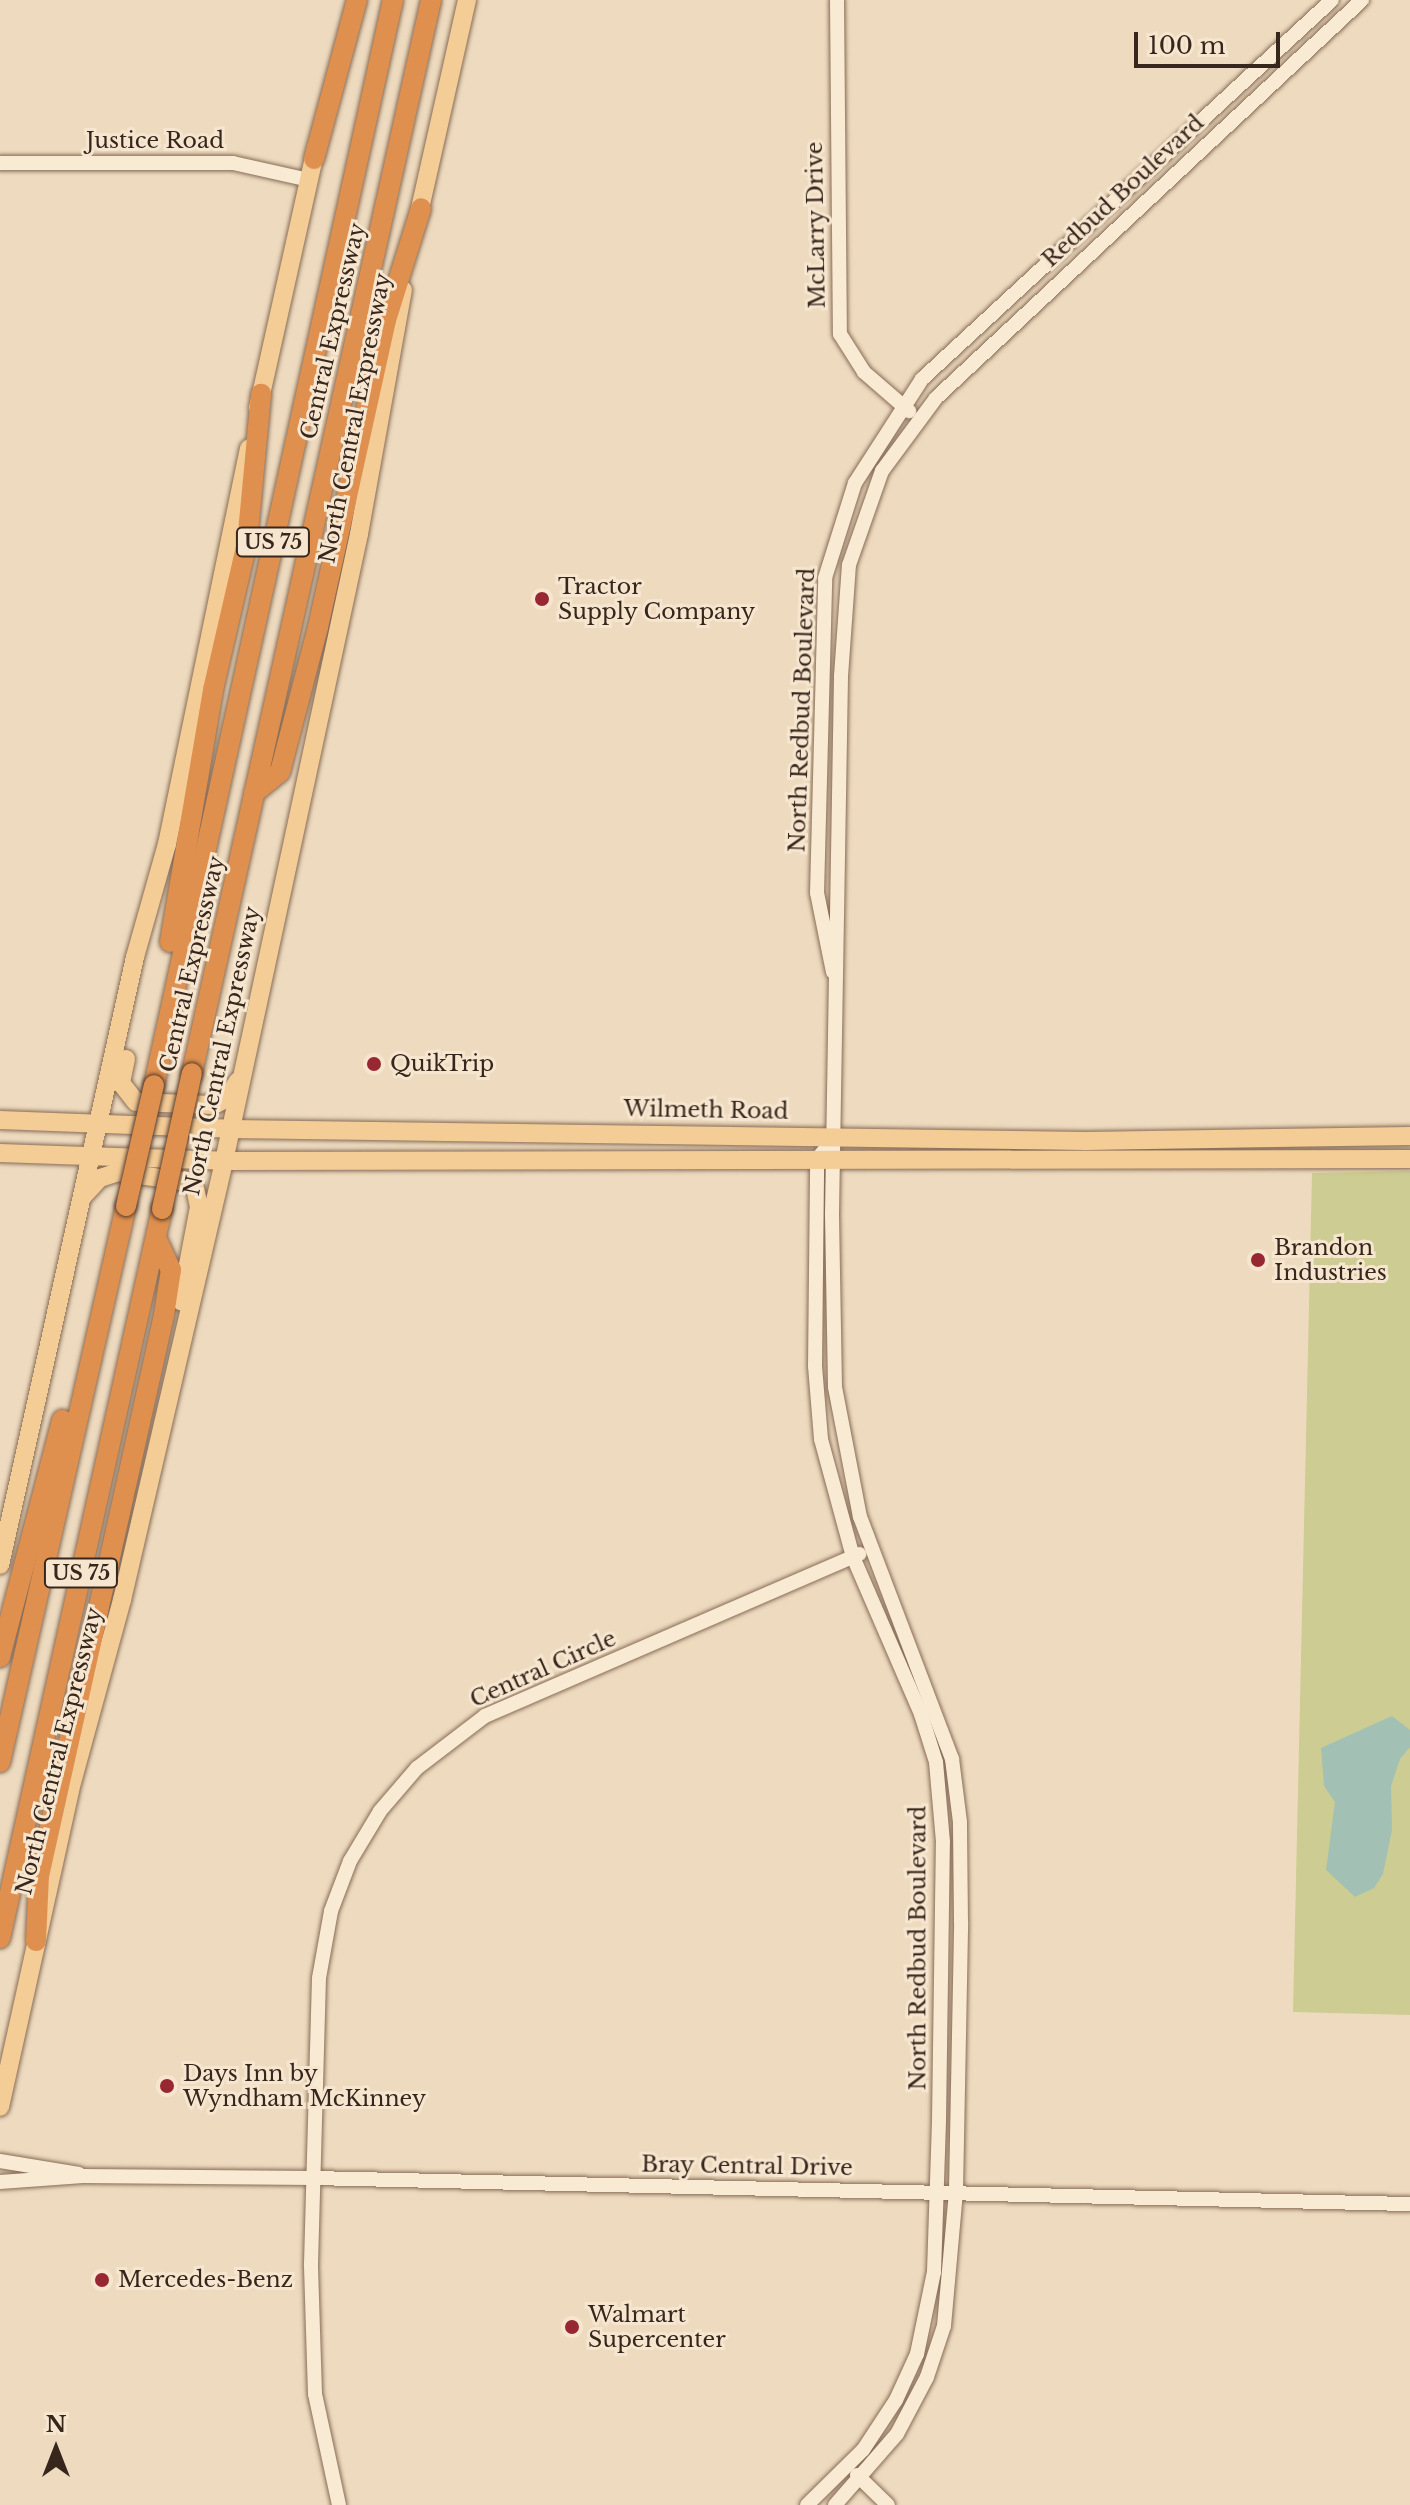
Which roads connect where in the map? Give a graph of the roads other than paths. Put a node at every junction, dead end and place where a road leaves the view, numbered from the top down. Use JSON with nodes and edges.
{"nodes":[{"id":1,"x":347,"y":0,"type":"edge"},
{"id":2,"x":357,"y":0,"type":"edge"},
{"id":3,"x":393,"y":0,"type":"edge"},
{"id":4,"x":431,"y":0,"type":"edge"},
{"id":5,"x":467,"y":0,"type":"edge"},
{"id":6,"x":837,"y":0,"type":"edge"},
{"id":7,"x":1332,"y":0,"type":"edge"},
{"id":8,"x":1362,"y":0,"type":"edge"},
{"id":9,"x":1254,"y":72,"type":"junction"},
{"id":10,"x":1268,"y":87,"type":"junction"},
{"id":11,"x":314,"y":159,"type":"junction"},
{"id":12,"x":0,"y":163,"type":"edge"},
{"id":13,"x":309,"y":180,"type":"junction"},
{"id":14,"x":421,"y":208,"type":"junction"},
{"id":15,"x":261,"y":394,"type":"junction"},
{"id":16,"x":903,"y":406,"type":"junction"},
{"id":17,"x":918,"y":418,"type":"junction"},
{"id":18,"x":254,"y":793,"type":"junction"},
{"id":19,"x":135,"y":957,"type":"junction"},
{"id":20,"x":836,"y":984,"type":"junction"},
{"id":21,"x":240,"y":1077,"type":"junction"},
{"id":22,"x":154,"y":1085,"type":"junction"},
{"id":23,"x":0,"y":1120,"type":"edge"},
{"id":24,"x":101,"y":1122,"type":"junction"},
{"id":25,"x":231,"y":1129,"type":"junction"},
{"id":26,"x":422,"y":1130,"type":"junction"},
{"id":27,"x":605,"y":1132,"type":"junction"},
{"id":28,"x":1410,"y":1136,"type":"edge"},
{"id":29,"x":834,"y":1139,"type":"junction"},
{"id":30,"x":1276,"y":1147,"type":"junction"},
{"id":31,"x":0,"y":1153,"type":"edge"},
{"id":32,"x":92,"y":1154,"type":"junction"},
{"id":33,"x":603,"y":1159,"type":"junction"},
{"id":34,"x":825,"y":1159,"type":"junction"},
{"id":35,"x":1410,"y":1159,"type":"edge"},
{"id":36,"x":296,"y":1160,"type":"junction"},
{"id":37,"x":224,"y":1161,"type":"junction"},
{"id":38,"x":82,"y":1197,"type":"junction"},
{"id":39,"x":156,"y":1238,"type":"junction"},
{"id":40,"x":101,"y":1311,"type":"junction"},
{"id":41,"x":178,"y":1352,"type":"junction"},
{"id":42,"x":871,"y":1549,"type":"junction"},
{"id":43,"x":853,"y":1557,"type":"junction"},
{"id":44,"x":0,"y":1565,"type":"edge"},
{"id":45,"x":0,"y":1657,"type":"edge"},
{"id":46,"x":0,"y":1762,"type":"edge"},
{"id":47,"x":954,"y":1771,"type":"junction"},
{"id":48,"x":937,"y":1774,"type":"junction"},
{"id":49,"x":0,"y":1938,"type":"edge"},
{"id":50,"x":36,"y":1941,"type":"junction"},
{"id":51,"x":942,"y":1996,"type":"junction"},
{"id":52,"x":960,"y":1996,"type":"junction"},
{"id":53,"x":0,"y":2107,"type":"edge"},
{"id":54,"x":0,"y":2161,"type":"edge"},
{"id":55,"x":83,"y":2176,"type":"junction"},
{"id":56,"x":313,"y":2178,"type":"junction"},
{"id":57,"x":0,"y":2182,"type":"edge"},
{"id":58,"x":937,"y":2191,"type":"junction"},
{"id":59,"x":956,"y":2191,"type":"junction"},
{"id":60,"x":1410,"y":2204,"type":"edge"},
{"id":61,"x":849,"y":2466,"type":"junction"},
{"id":62,"x":861,"y":2480,"type":"junction"},
{"id":63,"x":339,"y":2505,"type":"edge"},
{"id":64,"x":807,"y":2505,"type":"edge"},
{"id":65,"x":835,"y":2505,"type":"edge"},
{"id":66,"x":888,"y":2505,"type":"edge"}],
"edges":[{"from":1,"to":11,"type":"main road"},
{"from":2,"to":11,"type":"highway"},
{"from":3,"to":22,"type":"highway","name":"Central Expressway","number":"US 75"},
{"from":4,"to":18,"type":"highway","name":"Central Expressway","number":"US 75"},
{"from":5,"to":14,"type":"main road","name":"North Central Expressway"},
{"from":6,"to":16,"type":"street","name":"McLarry Drive"},
{"from":7,"to":9,"type":"street","name":"Redbud Boulevard"},
{"from":8,"to":10,"type":"street","name":"Redbud Boulevard"},
{"from":9,"to":10,"type":"street"},
{"from":9,"to":16,"type":"street","name":"Redbud Boulevard"},
{"from":10,"to":17,"type":"street","name":"Redbud Boulevard"},
{"from":11,"to":13,"type":"main road"},
{"from":12,"to":13,"type":"street","name":"Justice Road"},
{"from":13,"to":15,"type":"main road"},
{"from":14,"to":18,"type":"highway"},
{"from":14,"to":21,"type":"main road","name":"North Central Expressway"},
{"from":15,"to":19,"type":"main road"},
{"from":15,"to":22,"type":"highway"},
{"from":16,"to":17,"type":"street","name":"McLarry Drive"},
{"from":16,"to":20,"type":"street","name":"North Redbud Boulevard"},
{"from":17,"to":20,"type":"street","name":"North Redbud Boulevard"},
{"from":18,"to":39,"type":"highway","name":"Central Expressway","number":"US 75","bridge":true},
{"from":19,"to":21,"type":"main road"},
{"from":19,"to":24,"type":"main road"},
{"from":20,"to":29,"type":"street","name":"North Redbud Boulevard"},
{"from":21,"to":25,"type":"main road","name":"North Central Expressway"},
{"from":22,"to":40,"type":"highway","name":"Central Expressway","number":"US 75","bridge":true},
{"from":23,"to":24,"type":"main road","name":"Wilmeth Road"},
{"from":24,"to":25,"type":"main road","name":"Wilmeth Road"},
{"from":24,"to":32,"type":"main road"},
{"from":25,"to":26,"type":"main road","name":"Wilmeth Road"},
{"from":25,"to":37,"type":"main road","name":"North Central Expressway"},
{"from":26,"to":27,"type":"main road","name":"Wilmeth Road"},
{"from":26,"to":36,"type":"main road"},
{"from":27,"to":29,"type":"main road","name":"Wilmeth Road"},
{"from":27,"to":33,"type":"main road"},
{"from":28,"to":30,"type":"main road","name":"Wilmeth Road"},
{"from":29,"to":30,"type":"main road","name":"Wilmeth Road"},
{"from":29,"to":34,"type":"street"},
{"from":30,"to":34,"type":"main road","name":"Wilmeth Road"},
{"from":30,"to":35,"type":"main road","name":"Wilmeth Road"},
{"from":31,"to":32,"type":"main road","name":"Wilmeth Road"},
{"from":32,"to":37,"type":"main road","name":"Wilmeth Road"},
{"from":32,"to":38,"type":"main road"},
{"from":33,"to":34,"type":"main road","name":"Wilmeth Road"},
{"from":33,"to":36,"type":"main road","name":"Wilmeth Road"},
{"from":34,"to":42,"type":"street","name":"North Redbud Boulevard"},
{"from":34,"to":43,"type":"street","name":"North Redbud Boulevard"},
{"from":36,"to":37,"type":"main road","name":"Wilmeth Road"},
{"from":37,"to":41,"type":"main road","name":"North Central Expressway"},
{"from":38,"to":41,"type":"main road"},
{"from":38,"to":44,"type":"main road"},
{"from":39,"to":49,"type":"highway","name":"Central Expressway","number":"US 75"},
{"from":39,"to":50,"type":"highway"},
{"from":40,"to":45,"type":"highway"},
{"from":40,"to":46,"type":"highway","name":"Central Expressway","number":"US 75"},
{"from":41,"to":50,"type":"main road","name":"North Central Expressway"},
{"from":42,"to":43,"type":"street","name":"Central Circle"},
{"from":42,"to":47,"type":"street","name":"North Redbud Boulevard"},
{"from":43,"to":48,"type":"street","name":"North Redbud Boulevard"},
{"from":43,"to":56,"type":"street","name":"Central Circle"},
{"from":47,"to":48,"type":"street"},
{"from":47,"to":52,"type":"street","name":"North Redbud Boulevard"},
{"from":48,"to":51,"type":"street","name":"North Redbud Boulevard"},
{"from":50,"to":53,"type":"main road","name":"North Central Expressway"},
{"from":51,"to":52,"type":"street"},
{"from":51,"to":58,"type":"street","name":"North Redbud Boulevard"},
{"from":52,"to":59,"type":"street","name":"North Redbud Boulevard"},
{"from":54,"to":55,"type":"street","name":"Bray Central Drive"},
{"from":55,"to":56,"type":"street","name":"Bray Central Drive"},
{"from":55,"to":57,"type":"street","name":"Bray Central Drive"},
{"from":56,"to":58,"type":"street","name":"Bray Central Drive"},
{"from":56,"to":63,"type":"street","name":"Central Circle"},
{"from":58,"to":59,"type":"street","name":"Bray Central Drive"},
{"from":58,"to":61,"type":"street","name":"North Redbud Boulevard"},
{"from":59,"to":60,"type":"street","name":"Bray Central Drive"},
{"from":59,"to":62,"type":"street","name":"North Redbud Boulevard"},
{"from":61,"to":62,"type":"street"},
{"from":61,"to":64,"type":"street","name":"North Redbud Boulevard"},
{"from":62,"to":65,"type":"street","name":"North Redbud Boulevard"},
{"from":62,"to":66,"type":"street"}]}
